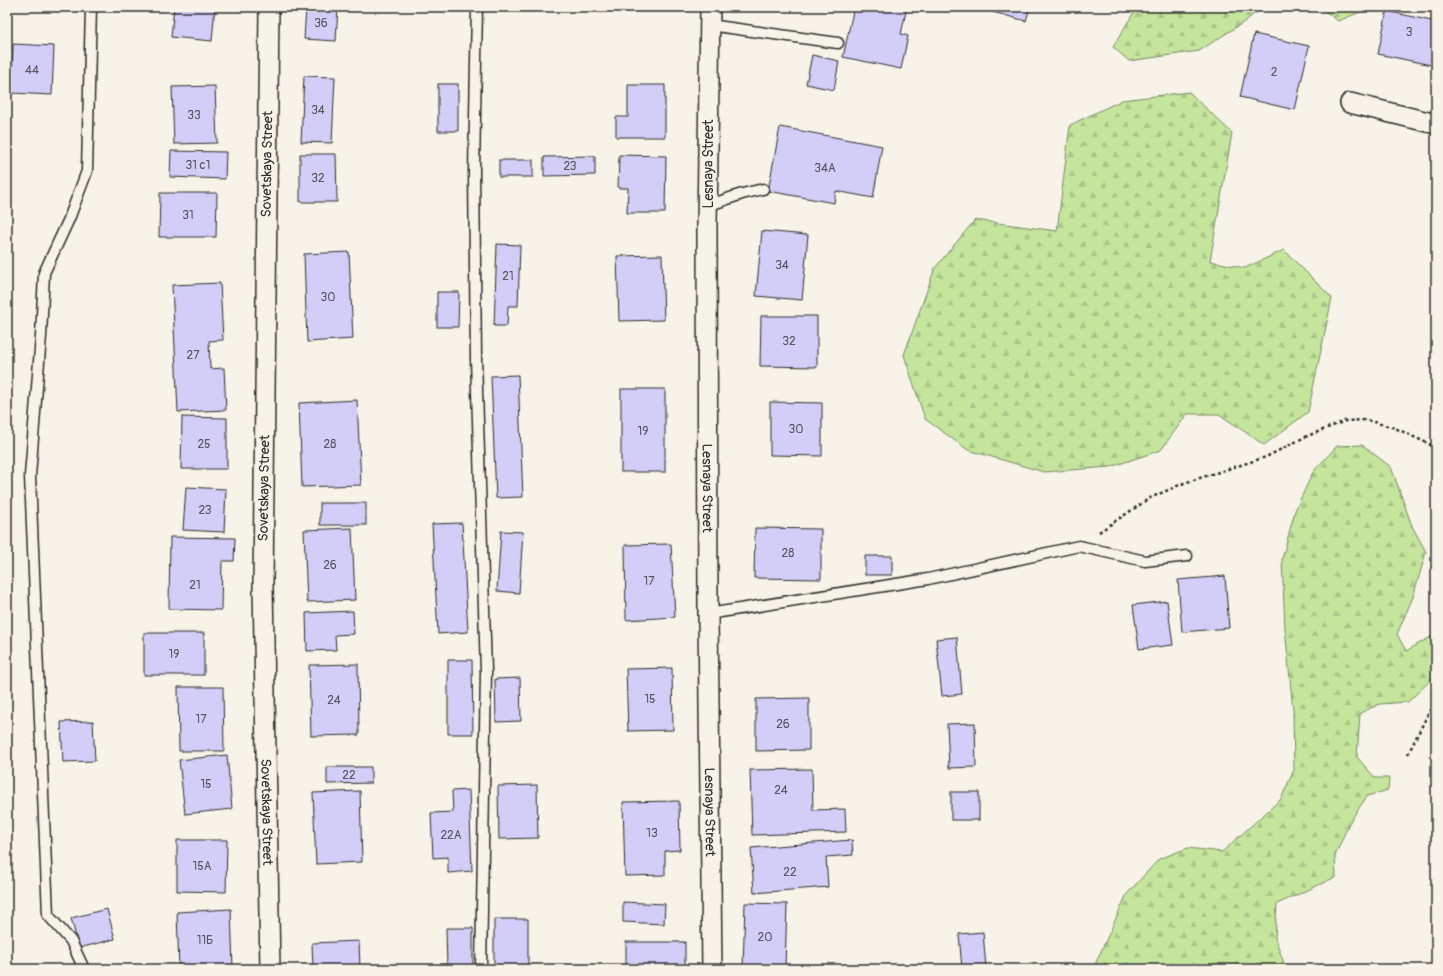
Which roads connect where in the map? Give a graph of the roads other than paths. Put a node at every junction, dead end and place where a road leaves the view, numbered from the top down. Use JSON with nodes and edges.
{"nodes":[{"id":1,"x":91,"y":7,"type":"edge"},
{"id":2,"x":269,"y":7,"type":"edge"},
{"id":3,"x":477,"y":7,"type":"edge"},
{"id":4,"x":709,"y":16,"type":"edge"},
{"id":5,"x":838,"y":43,"type":"dead end"},
{"id":6,"x":1350,"y":103,"type":"dead end"},
{"id":7,"x":1436,"y":124,"type":"edge"},
{"id":8,"x":763,"y":189,"type":"dead end"},
{"id":9,"x":707,"y":206,"type":"junction"},
{"id":10,"x":1187,"y":556,"type":"dead end"},
{"id":11,"x":708,"y":614,"type":"junction"},
{"id":12,"x":84,"y":969,"type":"edge"},
{"id":13,"x":270,"y":969,"type":"edge"},
{"id":14,"x":481,"y":969,"type":"edge"},
{"id":15,"x":712,"y":969,"type":"edge"}],
"edges":[{"from":1,"to":12,"type":"lane"},
{"from":2,"to":13,"type":"street","name":"Sovetskaya Street"},
{"from":3,"to":14,"type":"lane"},
{"from":4,"to":5,"type":"lane"},
{"from":4,"to":9,"type":"street","name":"Lesnaya Street"},
{"from":6,"to":7,"type":"street"},
{"from":8,"to":9,"type":"lane"},
{"from":9,"to":11,"type":"street","name":"Lesnaya Street"},
{"from":10,"to":11,"type":"lane"},
{"from":11,"to":15,"type":"street","name":"Lesnaya Street"}]}
